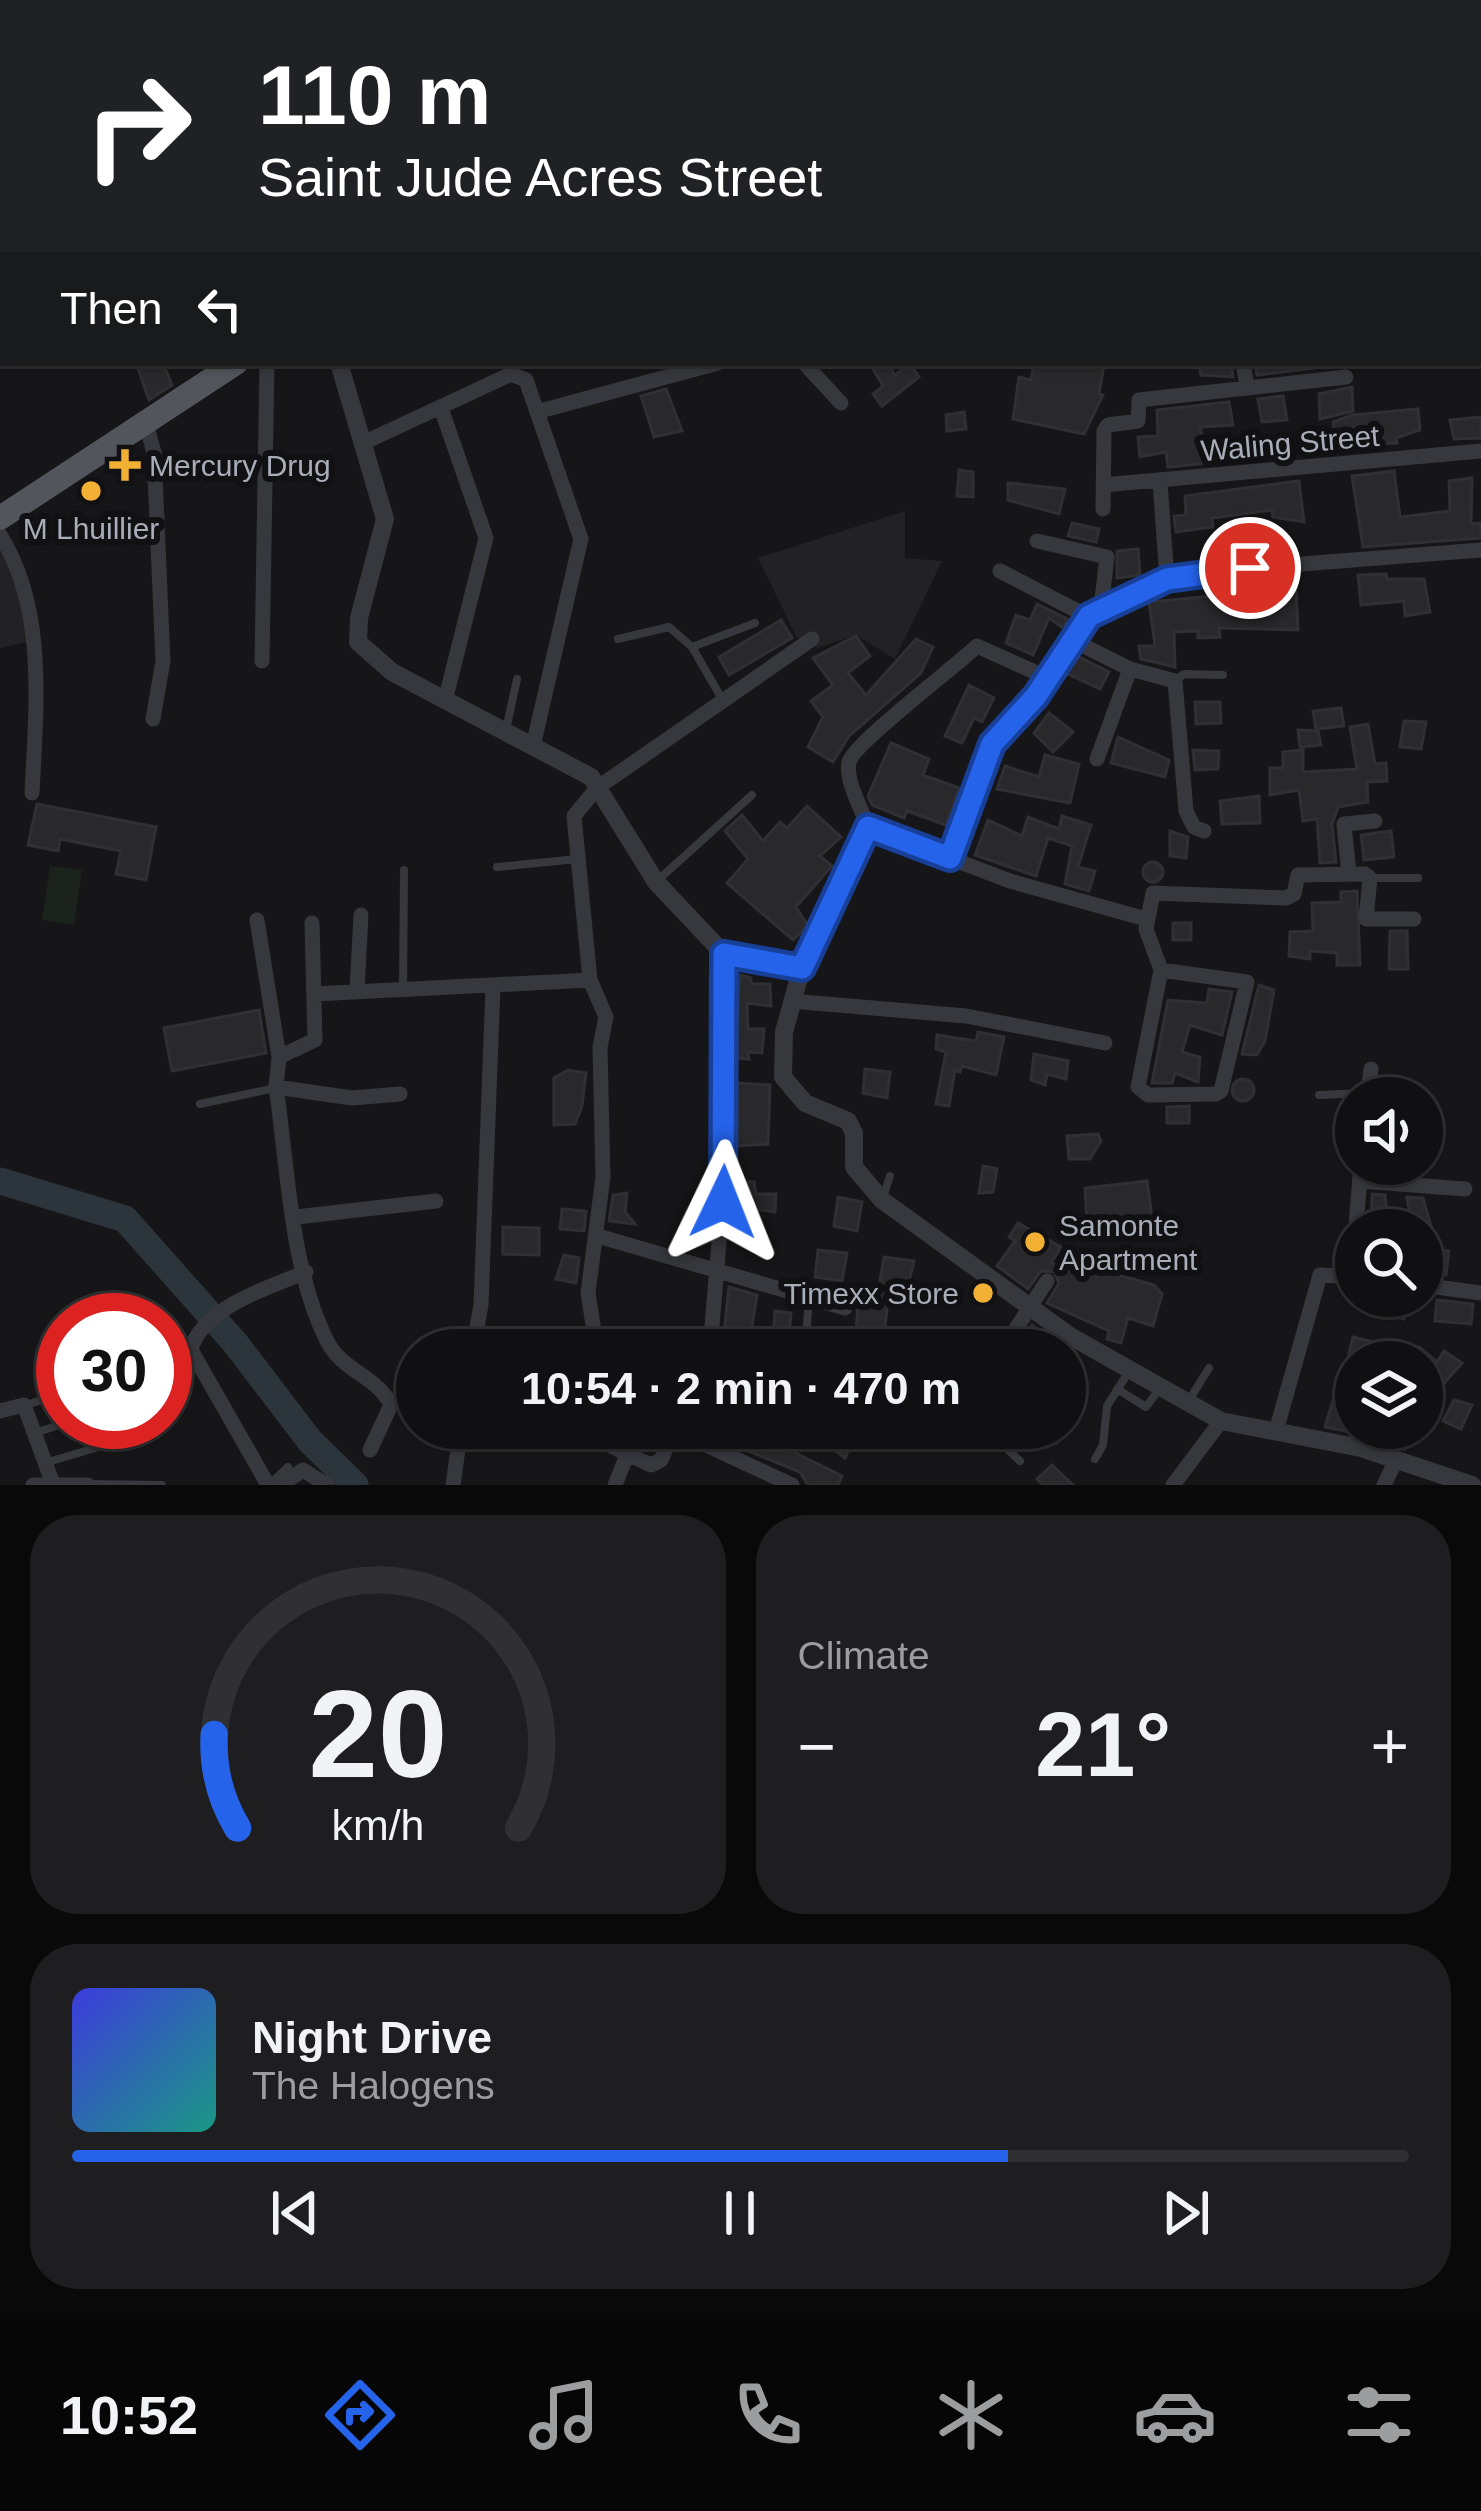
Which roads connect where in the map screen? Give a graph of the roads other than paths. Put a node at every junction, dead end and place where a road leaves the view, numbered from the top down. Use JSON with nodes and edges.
{"nodes":[{"id":1,"x":232,"y":366,"type":"edge"},
{"id":2,"x":267,"y":366,"type":"edge"},
{"id":3,"x":340,"y":366,"type":"edge"},
{"id":4,"x":707,"y":366,"type":"edge"},
{"id":5,"x":807,"y":366,"type":"edge"},
{"id":6,"x":1243,"y":366,"type":"edge"},
{"id":7,"x":1346,"y":377,"type":"dead end"},
{"id":8,"x":1246,"y":386,"type":"junction"},
{"id":9,"x":841,"y":403,"type":"dead end"},
{"id":10,"x":440,"y":408,"type":"junction"},
{"id":11,"x":540,"y":411,"type":"junction"},
{"id":12,"x":146,"y":423,"type":"junction"},
{"id":13,"x":363,"y":443,"type":"junction"},
{"id":14,"x":1481,"y":452,"type":"edge"},
{"id":15,"x":1160,"y":482,"type":"junction"},
{"id":16,"x":1103,"y":485,"type":"junction"},
{"id":17,"x":1103,"y":509,"type":"dead end"},
{"id":18,"x":0,"y":518,"type":"edge"},
{"id":19,"x":0,"y":535,"type":"edge"},
{"id":20,"x":1037,"y":541,"type":"dead end"},
{"id":21,"x":1481,"y":550,"type":"edge"},
{"id":22,"x":1000,"y":571,"type":"dead end"},
{"id":23,"x":1167,"y":579,"type":"junction"},
{"id":24,"x":1095,"y":612,"type":"junction"},
{"id":25,"x":754,"y":623,"type":"dead end"},
{"id":26,"x":618,"y":639,"type":"dead end"},
{"id":27,"x":812,"y":639,"type":"dead end"},
{"id":28,"x":1070,"y":639,"type":"junction"},
{"id":29,"x":692,"y":647,"type":"junction"},
{"id":30,"x":262,"y":661,"type":"dead end"},
{"id":31,"x":1130,"y":669,"type":"junction"},
{"id":32,"x":1223,"y":675,"type":"dead end"},
{"id":33,"x":1048,"y":678,"type":"junction"},
{"id":34,"x":517,"y":679,"type":"dead end"},
{"id":35,"x":1175,"y":681,"type":"junction"},
{"id":36,"x":723,"y":700,"type":"junction"},
{"id":37,"x":445,"y":701,"type":"junction"},
{"id":38,"x":153,"y":719,"type":"dead end"},
{"id":39,"x":506,"y":732,"type":"junction"},
{"id":40,"x":533,"y":746,"type":"junction"},
{"id":41,"x":1097,"y":759,"type":"dead end"},
{"id":42,"x":597,"y":788,"type":"junction"},
{"id":43,"x":32,"y":794,"type":"dead end"},
{"id":44,"x":752,"y":796,"type":"dead end"},
{"id":45,"x":1375,"y":821,"type":"dead end"},
{"id":46,"x":868,"y":827,"type":"junction"},
{"id":47,"x":1204,"y":831,"type":"dead end"},
{"id":48,"x":950,"y":858,"type":"junction"},
{"id":49,"x":578,"y":859,"type":"junction"},
{"id":50,"x":497,"y":867,"type":"dead end"},
{"id":51,"x":404,"y":870,"type":"dead end"},
{"id":52,"x":1349,"y":874,"type":"junction"},
{"id":53,"x":1370,"y":878,"type":"junction"},
{"id":54,"x":1418,"y":878,"type":"dead end"},
{"id":55,"x":656,"y":882,"type":"junction"},
{"id":56,"x":361,"y":915,"type":"dead end"},
{"id":57,"x":1146,"y":919,"type":"junction"},
{"id":58,"x":257,"y":920,"type":"dead end"},
{"id":59,"x":1414,"y":920,"type":"dead end"},
{"id":60,"x":312,"y":923,"type":"dead end"},
{"id":61,"x":724,"y":954,"type":"junction"},
{"id":62,"x":802,"y":968,"type":"junction"},
{"id":63,"x":1161,"y":970,"type":"junction"},
{"id":64,"x":590,"y":980,"type":"junction"},
{"id":65,"x":403,"y":987,"type":"junction"},
{"id":66,"x":493,"y":987,"type":"junction"},
{"id":67,"x":357,"y":988,"type":"junction"},
{"id":68,"x":314,"y":994,"type":"junction"},
{"id":69,"x":791,"y":1001,"type":"junction"},
{"id":70,"x":1106,"y":1043,"type":"dead end"},
{"id":71,"x":279,"y":1057,"type":"junction"},
{"id":72,"x":1371,"y":1070,"type":"dead end"},
{"id":73,"x":1370,"y":1077,"type":"edge"},
{"id":74,"x":276,"y":1088,"type":"junction"},
{"id":75,"x":400,"y":1094,"type":"dead end"},
{"id":76,"x":1319,"y":1095,"type":"dead end"},
{"id":77,"x":1335,"y":1095,"type":"edge"},
{"id":78,"x":200,"y":1104,"type":"dead end"},
{"id":79,"x":890,"y":1176,"type":"dead end"},
{"id":80,"x":1439,"y":1185,"type":"edge"},
{"id":81,"x":1465,"y":1189,"type":"dead end"},
{"id":82,"x":882,"y":1200,"type":"junction"},
{"id":83,"x":436,"y":1201,"type":"dead end"},
{"id":84,"x":296,"y":1217,"type":"junction"},
{"id":85,"x":598,"y":1236,"type":"junction"},
{"id":86,"x":718,"y":1267,"type":"junction"},
{"id":87,"x":306,"y":1272,"type":"junction"},
{"id":88,"x":1335,"y":1275,"type":"edge"},
{"id":89,"x":1047,"y":1281,"type":"dead end"},
{"id":90,"x":1443,"y":1288,"type":"edge"},
{"id":91,"x":1481,"y":1293,"type":"edge"},
{"id":92,"x":809,"y":1297,"type":"junction"},
{"id":93,"x":845,"y":1308,"type":"dead end"},
{"id":94,"x":1029,"y":1310,"type":"junction"},
{"id":95,"x":476,"y":1329,"type":"edge"},
{"id":96,"x":592,"y":1329,"type":"edge"},
{"id":97,"x":712,"y":1329,"type":"edge"},
{"id":98,"x":807,"y":1329,"type":"edge"},
{"id":99,"x":1016,"y":1329,"type":"edge"},
{"id":100,"x":1209,"y":1368,"type":"dead end"},
{"id":101,"x":1130,"y":1370,"type":"junction"},
{"id":102,"x":1161,"y":1387,"type":"junction"},
{"id":103,"x":1117,"y":1389,"type":"junction"},
{"id":104,"x":36,"y":1401,"type":"edge"},
{"id":105,"x":1188,"y":1402,"type":"junction"},
{"id":106,"x":24,"y":1405,"type":"junction"},
{"id":107,"x":0,"y":1412,"type":"edge"},
{"id":108,"x":1221,"y":1421,"type":"junction"},
{"id":109,"x":1276,"y":1431,"type":"junction"},
{"id":110,"x":34,"y":1433,"type":"joint"},
{"id":111,"x":92,"y":1449,"type":"edge"},
{"id":112,"x":457,"y":1449,"type":"edge"},
{"id":113,"x":615,"y":1449,"type":"edge"},
{"id":114,"x":665,"y":1449,"type":"edge"},
{"id":115,"x":716,"y":1449,"type":"edge"},
{"id":116,"x":1007,"y":1449,"type":"edge"},
{"id":117,"x":370,"y":1450,"type":"dead end"},
{"id":118,"x":627,"y":1455,"type":"junction"},
{"id":119,"x":1095,"y":1459,"type":"dead end"},
{"id":120,"x":1396,"y":1460,"type":"junction"},
{"id":121,"x":1019,"y":1461,"type":"dead end"},
{"id":122,"x":46,"y":1463,"type":"junction"},
{"id":123,"x":749,"y":1465,"type":"junction"},
{"id":124,"x":289,"y":1467,"type":"dead end"},
{"id":125,"x":53,"y":1484,"type":"edge"},
{"id":126,"x":88,"y":1484,"type":"edge"},
{"id":127,"x":33,"y":1485,"type":"edge"},
{"id":128,"x":162,"y":1485,"type":"edge"},
{"id":129,"x":269,"y":1485,"type":"edge"},
{"id":130,"x":280,"y":1485,"type":"edge"},
{"id":131,"x":327,"y":1485,"type":"edge"},
{"id":132,"x":453,"y":1485,"type":"edge"},
{"id":133,"x":615,"y":1485,"type":"edge"},
{"id":134,"x":740,"y":1485,"type":"edge"},
{"id":135,"x":792,"y":1485,"type":"edge"},
{"id":136,"x":1173,"y":1485,"type":"edge"},
{"id":137,"x":1384,"y":1485,"type":"edge"},
{"id":138,"x":1472,"y":1485,"type":"edge"}],
"edges":[{"from":1,"to":12,"type":"main road"},
{"from":2,"to":30,"type":"street"},
{"from":3,"to":13,"type":"street"},
{"from":4,"to":11,"type":"street"},
{"from":5,"to":9,"type":"street"},
{"from":6,"to":8,"type":"street"},
{"from":7,"to":8,"type":"street"},
{"from":8,"to":16,"type":"street"},
{"from":10,"to":11,"type":"street"},
{"from":10,"to":13,"type":"street"},
{"from":10,"to":37,"type":"street"},
{"from":11,"to":40,"type":"street"},
{"from":12,"to":18,"type":"main road"},
{"from":12,"to":38,"type":"street"},
{"from":13,"to":37,"type":"street"},
{"from":14,"to":15,"type":"street","name":"Waling Street"},
{"from":15,"to":16,"type":"street","name":"Waling Street"},
{"from":15,"to":23,"type":"street"},
{"from":16,"to":17,"type":"street"},
{"from":19,"to":43,"type":"street"},
{"from":20,"to":24,"type":"street"},
{"from":21,"to":23,"type":"street"},
{"from":22,"to":24,"type":"street"},
{"from":23,"to":24,"type":"street"},
{"from":24,"to":28,"type":"street"},
{"from":25,"to":29,"type":"lane"},
{"from":26,"to":29,"type":"lane"},
{"from":27,"to":36,"type":"street"},
{"from":28,"to":31,"type":"street"},
{"from":28,"to":33,"type":"street"},
{"from":29,"to":36,"type":"lane"},
{"from":31,"to":35,"type":"street"},
{"from":31,"to":41,"type":"street"},
{"from":32,"to":35,"type":"lane"},
{"from":33,"to":46,"type":"street"},
{"from":33,"to":48,"type":"street"},
{"from":34,"to":39,"type":"lane"},
{"from":35,"to":47,"type":"street"},
{"from":36,"to":42,"type":"street"},
{"from":37,"to":39,"type":"street"},
{"from":39,"to":40,"type":"street"},
{"from":40,"to":42,"type":"street"},
{"from":42,"to":49,"type":"street"},
{"from":42,"to":55,"type":"street"},
{"from":44,"to":55,"type":"lane"},
{"from":45,"to":52,"type":"street"},
{"from":46,"to":48,"type":"street"},
{"from":46,"to":62,"type":"street"},
{"from":48,"to":57,"type":"street"},
{"from":49,"to":50,"type":"lane"},
{"from":49,"to":64,"type":"street"},
{"from":51,"to":65,"type":"lane"},
{"from":52,"to":53,"type":"street"},
{"from":52,"to":57,"type":"street"},
{"from":53,"to":54,"type":"lane"},
{"from":53,"to":59,"type":"street"},
{"from":55,"to":61,"type":"street"},
{"from":56,"to":67,"type":"street"},
{"from":57,"to":63,"type":"street"},
{"from":58,"to":71,"type":"street"},
{"from":60,"to":68,"type":"street"},
{"from":61,"to":62,"type":"street"},
{"from":61,"to":86,"type":"street"},
{"from":62,"to":69,"type":"street"},
{"from":63,"to":63,"type":"street"},
{"from":64,"to":66,"type":"street"},
{"from":64,"to":85,"type":"street"},
{"from":65,"to":66,"type":"street"},
{"from":65,"to":67,"type":"street"},
{"from":66,"to":95,"type":"street"},
{"from":67,"to":68,"type":"street"},
{"from":68,"to":71,"type":"street"},
{"from":69,"to":70,"type":"street"},
{"from":69,"to":82,"type":"street"},
{"from":71,"to":74,"type":"street"},
{"from":72,"to":73,"type":"street"},
{"from":74,"to":75,"type":"street"},
{"from":74,"to":78,"type":"lane"},
{"from":74,"to":84,"type":"street"},
{"from":76,"to":77,"type":"lane"},
{"from":79,"to":82,"type":"lane"},
{"from":80,"to":81,"type":"street"},
{"from":82,"to":94,"type":"street"},
{"from":83,"to":84,"type":"street"},
{"from":84,"to":87,"type":"street"},
{"from":85,"to":86,"type":"street"},
{"from":85,"to":96,"type":"street"},
{"from":86,"to":92,"type":"street"},
{"from":86,"to":97,"type":"street"},
{"from":87,"to":117,"type":"street"},
{"from":87,"to":129,"type":"street"},
{"from":88,"to":109,"type":"street"},
{"from":89,"to":94,"type":"street"},
{"from":90,"to":91,"type":"street"},
{"from":92,"to":93,"type":"street"},
{"from":92,"to":98,"type":"lane"},
{"from":94,"to":99,"type":"street"},
{"from":94,"to":101,"type":"street"},
{"from":100,"to":105,"type":"lane"},
{"from":101,"to":102,"type":"street"},
{"from":101,"to":103,"type":"lane"},
{"from":102,"to":103,"type":"lane"},
{"from":102,"to":105,"type":"street"},
{"from":103,"to":119,"type":"lane"},
{"from":104,"to":106,"type":"lane"},
{"from":105,"to":108,"type":"street"},
{"from":106,"to":107,"type":"street"},
{"from":106,"to":110,"type":"street"},
{"from":108,"to":109,"type":"street"},
{"from":108,"to":136,"type":"street"},
{"from":109,"to":120,"type":"street"},
{"from":110,"to":122,"type":"street"},
{"from":111,"to":122,"type":"lane"},
{"from":112,"to":132,"type":"street"},
{"from":113,"to":118,"type":"street"},
{"from":114,"to":118,"type":"street"},
{"from":115,"to":123,"type":"street"},
{"from":116,"to":121,"type":"lane"},
{"from":118,"to":133,"type":"street"},
{"from":120,"to":137,"type":"street"},
{"from":120,"to":138,"type":"street"},
{"from":122,"to":125,"type":"street"},
{"from":123,"to":134,"type":"street"},
{"from":123,"to":135,"type":"street"},
{"from":124,"to":129,"type":"lane"},
{"from":125,"to":126,"type":"street"},
{"from":125,"to":127,"type":"street"},
{"from":126,"to":128,"type":"lane"},
{"from":130,"to":131,"type":"street"}]}
